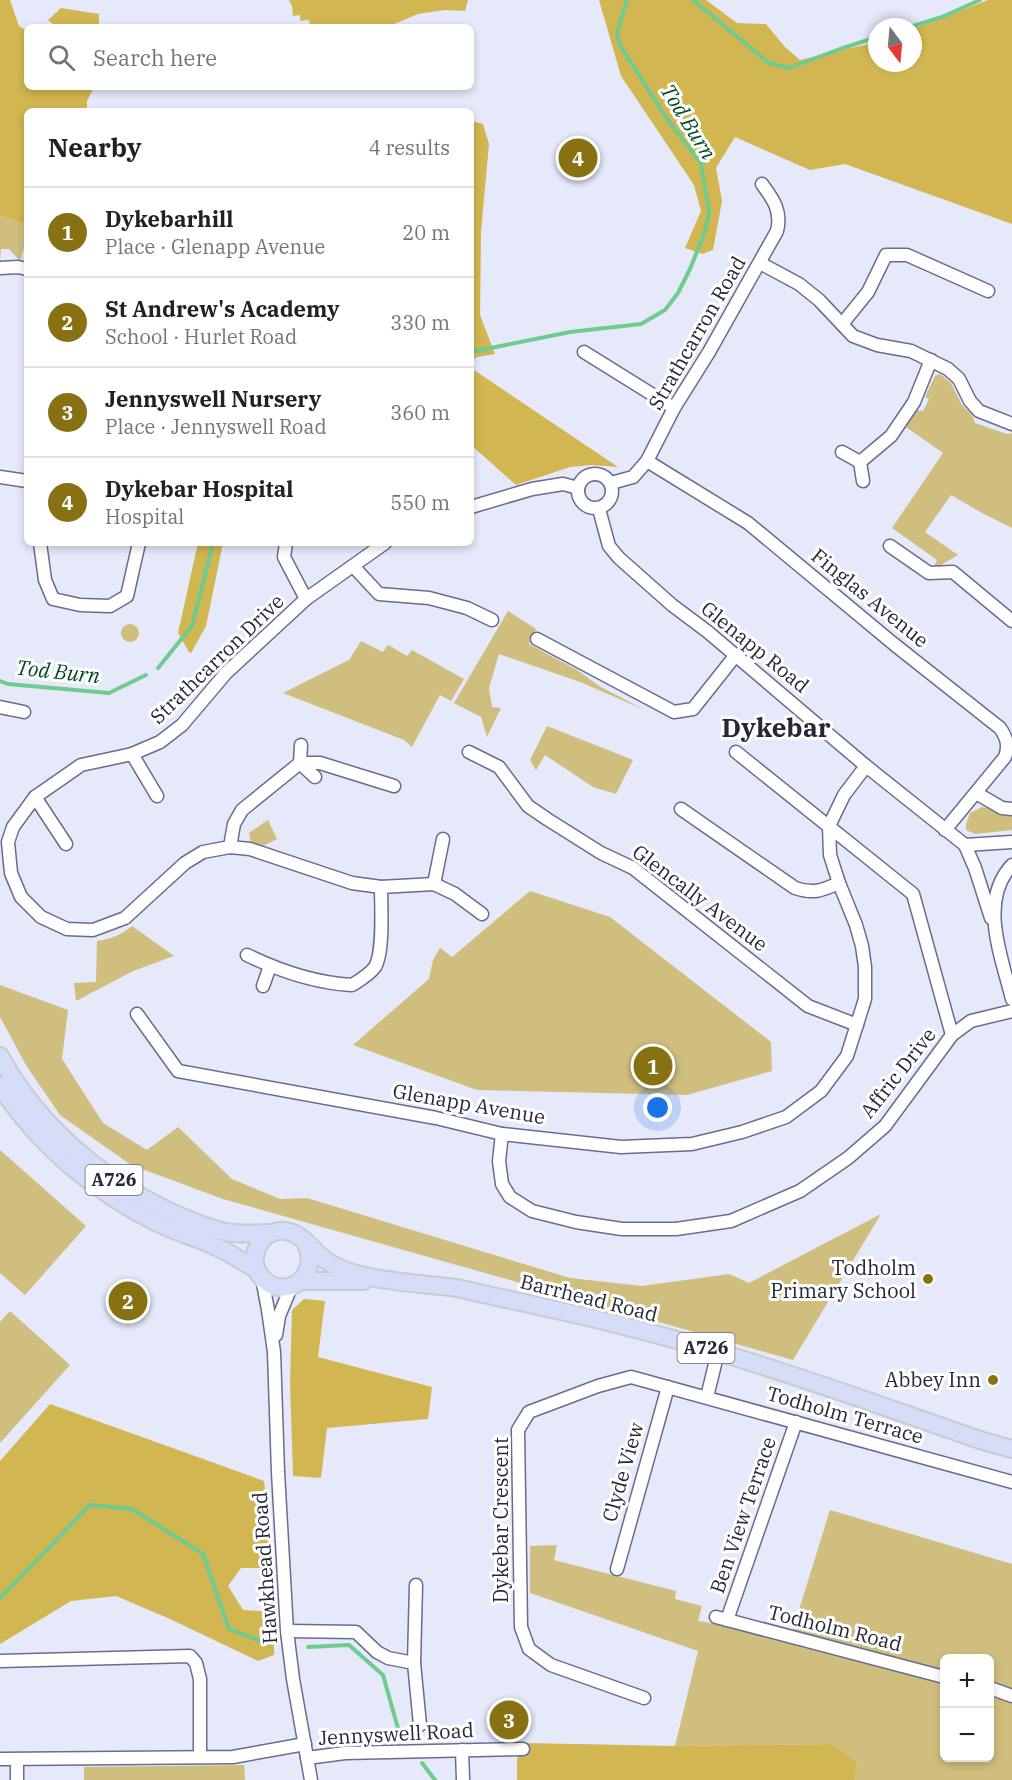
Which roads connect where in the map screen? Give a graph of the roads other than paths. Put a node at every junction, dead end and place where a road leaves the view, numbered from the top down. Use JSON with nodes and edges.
{"nodes":[{"id":1,"x":762,"y":184,"type":"dead end"},
{"id":2,"x":760,"y":263,"type":"junction"},
{"id":3,"x":0,"y":268,"type":"edge"},
{"id":4,"x":24,"y":268,"type":"edge"},
{"id":5,"x":988,"y":291,"type":"dead end"},
{"id":6,"x":842,"y":324,"type":"junction"},
{"id":7,"x":584,"y":352,"type":"dead end"},
{"id":8,"x":931,"y":360,"type":"junction"},
{"id":9,"x":674,"y":408,"type":"junction"},
{"id":10,"x":1012,"y":424,"type":"edge"},
{"id":11,"x":842,"y":452,"type":"dead end"},
{"id":12,"x":647,"y":461,"type":"junction"},
{"id":13,"x":860,"y":462,"type":"junction"},
{"id":14,"x":0,"y":477,"type":"edge"},
{"id":15,"x":24,"y":481,"type":"edge"},
{"id":16,"x":863,"y":481,"type":"dead end"},
{"id":17,"x":611,"y":483,"type":"junction"},
{"id":18,"x":578,"y":488,"type":"junction"},
{"id":19,"x":474,"y":506,"type":"edge"},
{"id":20,"x":599,"y":508,"type":"junction"},
{"id":21,"x":40,"y":546,"type":"edge"},
{"id":22,"x":138,"y":546,"type":"edge"},
{"id":23,"x":286,"y":546,"type":"edge"},
{"id":24,"x":381,"y":546,"type":"edge"},
{"id":25,"x":890,"y":546,"type":"dead end"},
{"id":26,"x":352,"y":566,"type":"junction"},
{"id":27,"x":306,"y":599,"type":"junction"},
{"id":28,"x":492,"y":620,"type":"dead end"},
{"id":29,"x":1012,"y":621,"type":"edge"},
{"id":30,"x":537,"y":639,"type":"dead end"},
{"id":31,"x":735,"y":656,"type":"junction"},
{"id":32,"x":0,"y":707,"type":"edge"},
{"id":33,"x":24,"y":712,"type":"dead end"},
{"id":34,"x":301,"y":746,"type":"dead end"},
{"id":35,"x":736,"y":752,"type":"dead end"},
{"id":36,"x":469,"y":753,"type":"dead end"},
{"id":37,"x":132,"y":754,"type":"junction"},
{"id":38,"x":300,"y":763,"type":"junction"},
{"id":39,"x":866,"y":766,"type":"junction"},
{"id":40,"x":315,"y":777,"type":"dead end"},
{"id":41,"x":394,"y":786,"type":"dead end"},
{"id":42,"x":976,"y":793,"type":"junction"},
{"id":43,"x":157,"y":796,"type":"dead end"},
{"id":44,"x":35,"y":797,"type":"junction"},
{"id":45,"x":681,"y":808,"type":"dead end"},
{"id":46,"x":1012,"y":809,"type":"edge"},
{"id":47,"x":830,"y":826,"type":"junction"},
{"id":48,"x":945,"y":830,"type":"junction"},
{"id":49,"x":443,"y":838,"type":"dead end"},
{"id":50,"x":1012,"y":842,"type":"edge"},
{"id":51,"x":66,"y":844,"type":"dead end"},
{"id":52,"x":965,"y":845,"type":"junction"},
{"id":53,"x":230,"y":847,"type":"junction"},
{"id":54,"x":1012,"y":865,"type":"edge"},
{"id":55,"x":838,"y":883,"type":"junction"},
{"id":56,"x":434,"y":884,"type":"junction"},
{"id":57,"x":381,"y":887,"type":"junction"},
{"id":58,"x":482,"y":914,"type":"dead end"},
{"id":59,"x":996,"y":931,"type":"junction"},
{"id":60,"x":247,"y":955,"type":"dead end"},
{"id":61,"x":270,"y":966,"type":"junction"},
{"id":62,"x":263,"y":986,"type":"dead end"},
{"id":63,"x":1012,"y":999,"type":"edge"},
{"id":64,"x":1012,"y":1011,"type":"edge"},
{"id":65,"x":137,"y":1014,"type":"dead end"},
{"id":66,"x":857,"y":1025,"type":"junction"},
{"id":67,"x":952,"y":1035,"type":"junction"},
{"id":68,"x":0,"y":1056,"type":"edge"},
{"id":69,"x":0,"y":1086,"type":"edge"},
{"id":70,"x":502,"y":1134,"type":"junction"},
{"id":71,"x":271,"y":1233,"type":"junction"},
{"id":72,"x":305,"y":1242,"type":"junction"},
{"id":73,"x":259,"y":1274,"type":"junction"},
{"id":74,"x":392,"y":1280,"type":"junction"},
{"id":75,"x":296,"y":1283,"type":"junction"},
{"id":76,"x":718,"y":1352,"type":"junction"},
{"id":77,"x":274,"y":1353,"type":"junction"},
{"id":78,"x":668,"y":1387,"type":"junction"},
{"id":79,"x":707,"y":1397,"type":"junction"},
{"id":80,"x":796,"y":1422,"type":"junction"},
{"id":81,"x":1012,"y":1449,"type":"edge"},
{"id":82,"x":1012,"y":1482,"type":"edge"},
{"id":83,"x":617,"y":1569,"type":"dead end"},
{"id":84,"x":416,"y":1585,"type":"dead end"},
{"id":85,"x":721,"y":1619,"type":"joint"},
{"id":86,"x":287,"y":1631,"type":"junction"},
{"id":87,"x":0,"y":1661,"type":"edge"},
{"id":88,"x":414,"y":1663,"type":"junction"},
{"id":89,"x":940,"y":1676,"type":"edge"},
{"id":90,"x":994,"y":1689,"type":"edge"},
{"id":91,"x":1012,"y":1696,"type":"edge"},
{"id":92,"x":644,"y":1698,"type":"dead end"},
{"id":93,"x":420,"y":1725,"type":"dead end"},
{"id":94,"x":304,"y":1744,"type":"junction"},
{"id":95,"x":523,"y":1749,"type":"dead end"},
{"id":96,"x":462,"y":1750,"type":"junction"},
{"id":97,"x":200,"y":1757,"type":"junction"},
{"id":98,"x":307,"y":1758,"type":"junction"},
{"id":99,"x":17,"y":1759,"type":"junction"},
{"id":100,"x":0,"y":1760,"type":"edge"},
{"id":101,"x":17,"y":1780,"type":"edge"},
{"id":102,"x":311,"y":1780,"type":"edge"},
{"id":103,"x":463,"y":1780,"type":"edge"}],
"edges":[{"from":1,"to":2,"type":"street","name":"Strathcarron Road"},
{"from":2,"to":6,"type":"street"},
{"from":2,"to":9,"type":"street","name":"Strathcarron Road"},
{"from":3,"to":4,"type":"street"},
{"from":5,"to":6,"type":"street"},
{"from":6,"to":8,"type":"street"},
{"from":7,"to":9,"type":"street"},
{"from":8,"to":10,"type":"street"},
{"from":8,"to":13,"type":"street"},
{"from":9,"to":12,"type":"street","name":"Strathcarron Road"},
{"from":11,"to":13,"type":"street"},
{"from":12,"to":17,"type":"street","name":"Strathcarron Road"},
{"from":12,"to":42,"type":"street","name":"Finglas Avenue"},
{"from":13,"to":16,"type":"street"},
{"from":14,"to":15,"type":"street"},
{"from":17,"to":18,"type":"street"},
{"from":17,"to":20,"type":"street"},
{"from":18,"to":19,"type":"street"},
{"from":18,"to":20,"type":"street"},
{"from":20,"to":31,"type":"street","name":"Glenapp Road"},
{"from":21,"to":22,"type":"street"},
{"from":23,"to":27,"type":"street"},
{"from":24,"to":26,"type":"street","name":"Strathcarron Drive"},
{"from":25,"to":29,"type":"street"},
{"from":26,"to":27,"type":"street","name":"Strathcarron Drive"},
{"from":26,"to":28,"type":"street"},
{"from":27,"to":37,"type":"street","name":"Strathcarron Drive"},
{"from":30,"to":31,"type":"street"},
{"from":31,"to":39,"type":"street","name":"Glenapp Road"},
{"from":32,"to":33,"type":"street"},
{"from":34,"to":38,"type":"street"},
{"from":35,"to":47,"type":"street"},
{"from":36,"to":66,"type":"street","name":"Glencally Avenue"},
{"from":37,"to":43,"type":"street"},
{"from":37,"to":44,"type":"street","name":"Strathcarron Drive"},
{"from":38,"to":40,"type":"street"},
{"from":38,"to":41,"type":"street"},
{"from":38,"to":53,"type":"street"},
{"from":39,"to":47,"type":"street","name":"Glenapp Avenue"},
{"from":39,"to":48,"type":"street","name":"Glenapp Road"},
{"from":42,"to":46,"type":"street"},
{"from":42,"to":48,"type":"street"},
{"from":44,"to":51,"type":"street"},
{"from":44,"to":53,"type":"street","name":"Strathcarron Drive"},
{"from":45,"to":55,"type":"street"},
{"from":47,"to":55,"type":"street","name":"Glenapp Avenue"},
{"from":47,"to":67,"type":"street"},
{"from":48,"to":52,"type":"street","name":"Glenapp Road"},
{"from":49,"to":56,"type":"street"},
{"from":50,"to":52,"type":"street"},
{"from":52,"to":59,"type":"street"},
{"from":53,"to":57,"type":"street","name":"Strathcarron Drive"},
{"from":54,"to":59,"type":"street"},
{"from":55,"to":66,"type":"street","name":"Glenapp Avenue"},
{"from":56,"to":57,"type":"street","name":"Strathcarron Drive"},
{"from":56,"to":58,"type":"street"},
{"from":57,"to":61,"type":"street"},
{"from":59,"to":63,"type":"street"},
{"from":60,"to":61,"type":"street"},
{"from":61,"to":62,"type":"street"},
{"from":64,"to":67,"type":"street","name":"Affric Drive"},
{"from":65,"to":70,"type":"street","name":"Glenapp Avenue"},
{"from":66,"to":70,"type":"street","name":"Glenapp Avenue"},
{"from":67,"to":70,"type":"street","name":"Affric Drive"},
{"from":68,"to":71,"type":"main road","number":"A726"},
{"from":69,"to":73,"type":"main road","number":"A726"},
{"from":71,"to":72,"type":"main road"},
{"from":71,"to":73,"type":"main road"},
{"from":72,"to":74,"type":"main road","name":"Barrhead Road","number":"A726"},
{"from":72,"to":75,"type":"main road"},
{"from":73,"to":75,"type":"main road"},
{"from":73,"to":77,"type":"street","name":"Hawkhead Road"},
{"from":74,"to":75,"type":"main road","name":"Barrhead Road","number":"A726"},
{"from":74,"to":76,"type":"main road","name":"Barrhead Road","number":"A726"},
{"from":75,"to":77,"type":"street","name":"Hawkhead Road"},
{"from":76,"to":79,"type":"street"},
{"from":76,"to":81,"type":"main road","name":"Barrhead Road","number":"A726"},
{"from":77,"to":86,"type":"street","name":"Hawkhead Road"},
{"from":78,"to":79,"type":"street","name":"Todholm Terrace"},
{"from":78,"to":83,"type":"street","name":"Clyde View"},
{"from":78,"to":92,"type":"street","name":"Dykebar Crescent"},
{"from":79,"to":80,"type":"street","name":"Todholm Terrace"},
{"from":80,"to":82,"type":"street","name":"Todholm Terrace"},
{"from":80,"to":85,"type":"street","name":"Ben View Terrace"},
{"from":84,"to":88,"type":"street"},
{"from":85,"to":89,"type":"street","name":"Todholm Road"},
{"from":86,"to":88,"type":"street"},
{"from":86,"to":94,"type":"street","name":"Hawkhead Road"},
{"from":87,"to":97,"type":"street"},
{"from":88,"to":93,"type":"street"},
{"from":90,"to":91,"type":"street"},
{"from":94,"to":97,"type":"street"},
{"from":94,"to":98,"type":"street","name":"Hawkhead Road"},
{"from":95,"to":96,"type":"street","name":"Jennyswell Road"},
{"from":96,"to":98,"type":"street","name":"Jennyswell Road"},
{"from":96,"to":103,"type":"street"},
{"from":97,"to":99,"type":"street"},
{"from":98,"to":102,"type":"street","name":"Hawkhead Road"},
{"from":99,"to":100,"type":"street"},
{"from":99,"to":101,"type":"street"}]}
